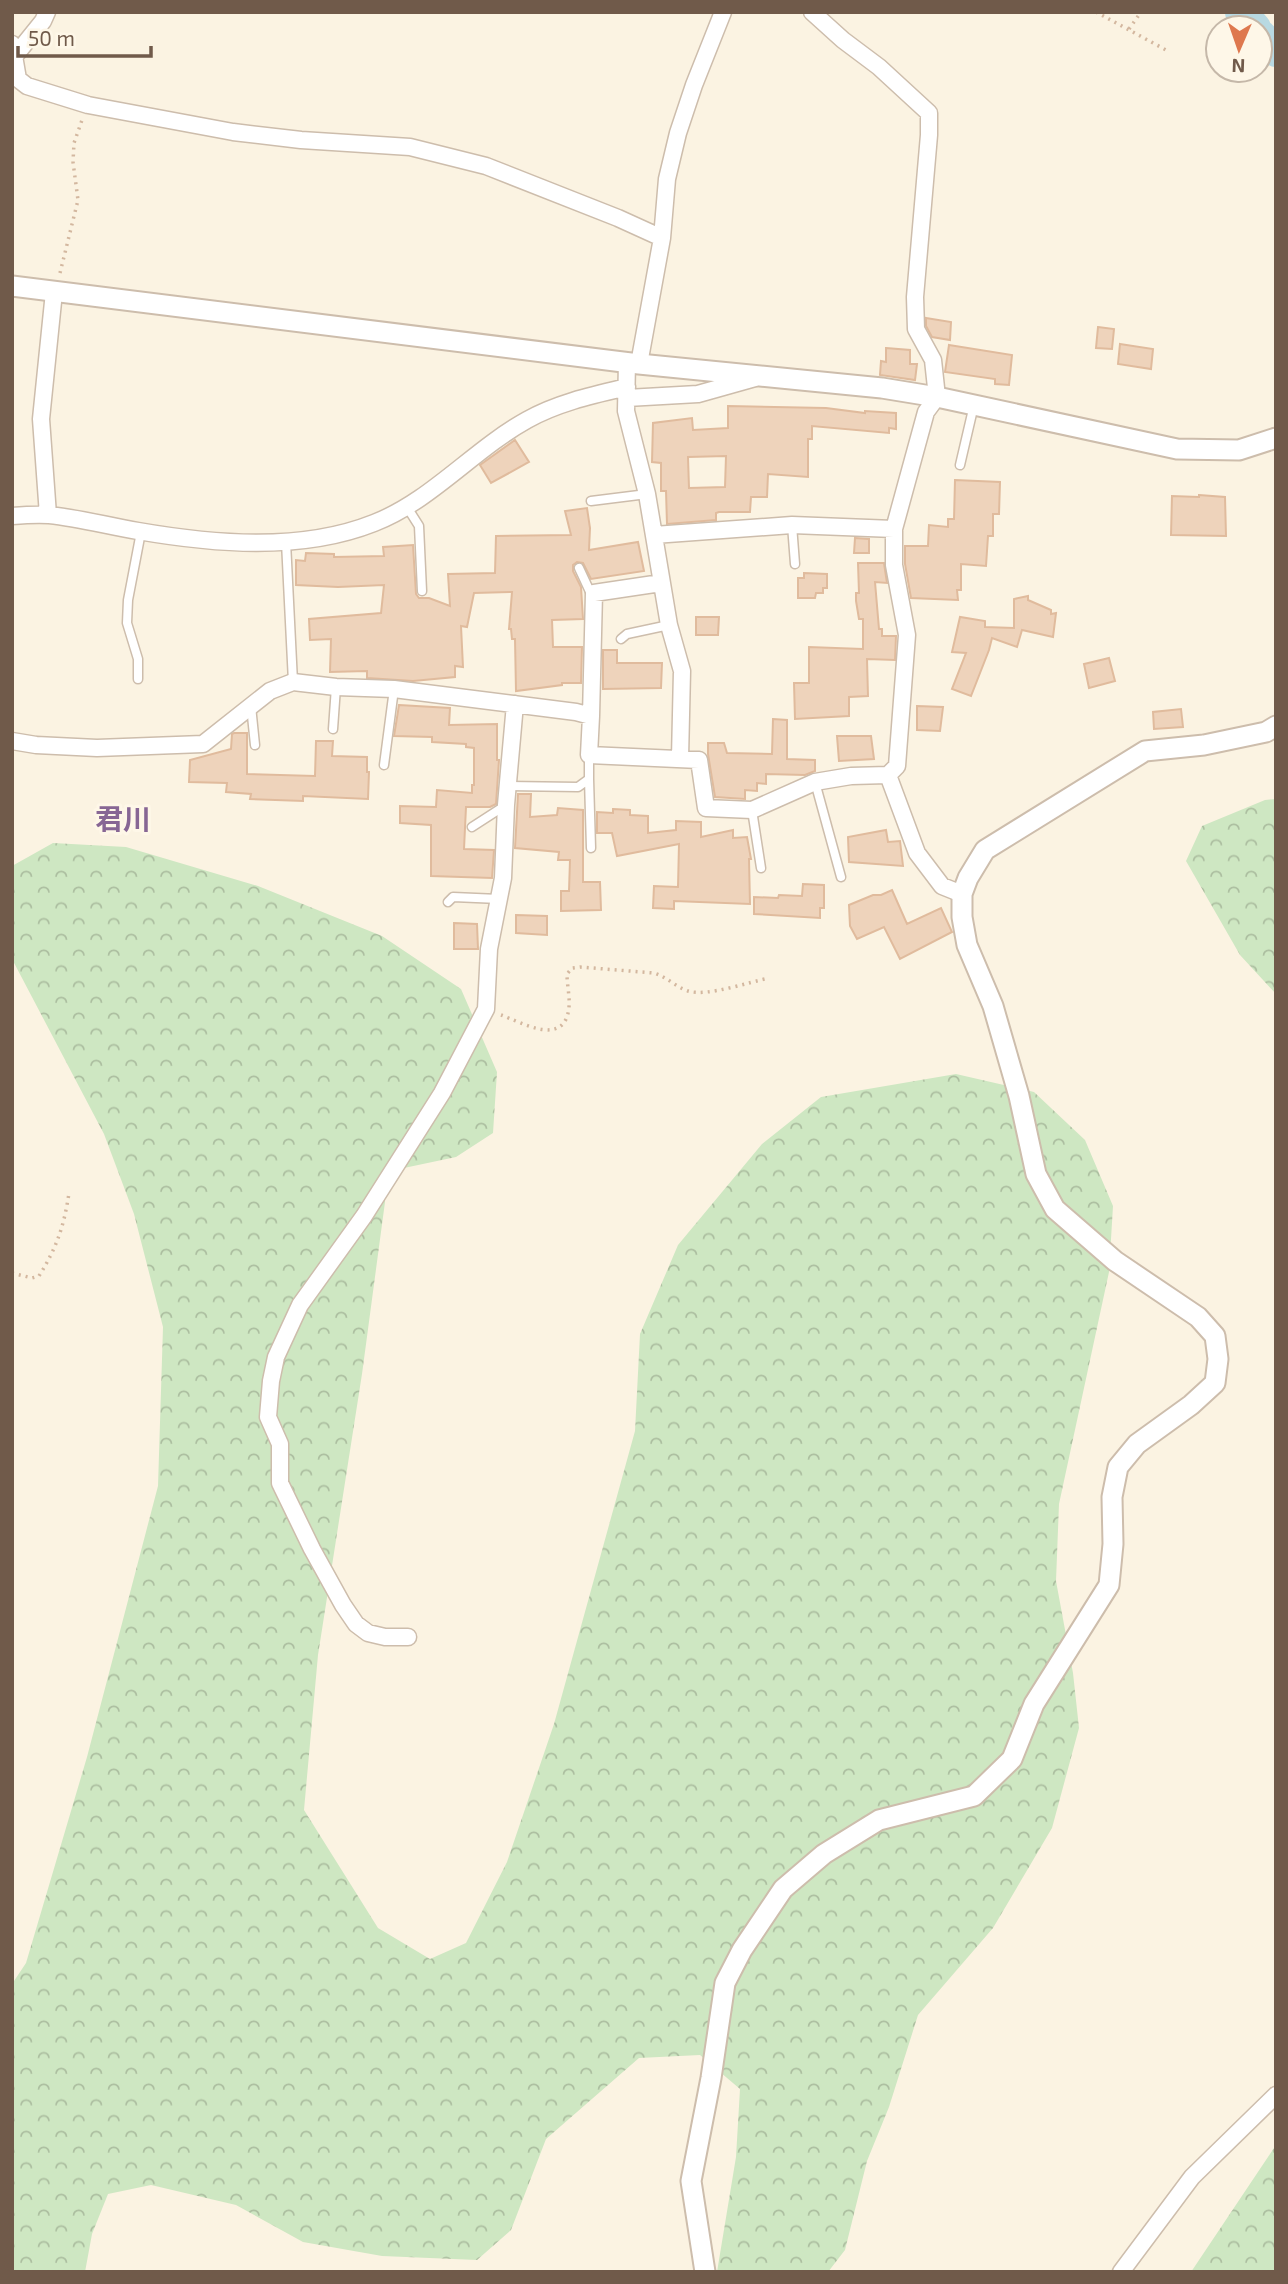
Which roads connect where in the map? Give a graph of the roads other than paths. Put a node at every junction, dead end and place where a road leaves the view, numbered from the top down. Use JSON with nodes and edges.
{"nodes":[{"id":1,"x":47,"y":12,"type":"edge"},
{"id":2,"x":723,"y":12,"type":"edge"},
{"id":3,"x":813,"y":12,"type":"edge"},
{"id":4,"x":13,"y":50,"type":"edge"},
{"id":5,"x":662,"y":238,"type":"junction"},
{"id":6,"x":12,"y":286,"type":"edge"},
{"id":7,"x":55,"y":292,"type":"junction"},
{"id":8,"x":633,"y":363,"type":"junction"},
{"id":9,"x":764,"y":375,"type":"junction"},
{"id":10,"x":627,"y":392,"type":"junction"},
{"id":11,"x":937,"y":397,"type":"junction"},
{"id":12,"x":974,"y":405,"type":"junction"},
{"id":13,"x":1276,"y":438,"type":"edge"},
{"id":14,"x":960,"y":465,"type":"dead end"},
{"id":15,"x":647,"y":494,"type":"junction"},
{"id":16,"x":592,"y":501,"type":"dead end"},
{"id":17,"x":407,"y":507,"type":"junction"},
{"id":18,"x":48,"y":515,"type":"junction"},
{"id":19,"x":12,"y":516,"type":"edge"},
{"id":20,"x":792,"y":525,"type":"junction"},
{"id":21,"x":894,"y":529,"type":"junction"},
{"id":22,"x":141,"y":532,"type":"junction"},
{"id":23,"x":654,"y":535,"type":"junction"},
{"id":24,"x":286,"y":542,"type":"junction"},
{"id":25,"x":795,"y":564,"type":"dead end"},
{"id":26,"x":579,"y":568,"type":"dead end"},
{"id":27,"x":661,"y":583,"type":"junction"},
{"id":28,"x":422,"y":591,"type":"dead end"},
{"id":29,"x":594,"y":598,"type":"junction"},
{"id":30,"x":669,"y":625,"type":"junction"},
{"id":31,"x":621,"y":639,"type":"dead end"},
{"id":32,"x":138,"y":679,"type":"dead end"},
{"id":33,"x":293,"y":682,"type":"junction"},
{"id":34,"x":336,"y":687,"type":"junction"},
{"id":35,"x":394,"y":689,"type":"junction"},
{"id":36,"x":515,"y":704,"type":"junction"},
{"id":37,"x":251,"y":706,"type":"junction"},
{"id":38,"x":591,"y":716,"type":"junction"},
{"id":39,"x":1276,"y":726,"type":"edge"},
{"id":40,"x":333,"y":729,"type":"dead end"},
{"id":41,"x":12,"y":741,"type":"edge"},
{"id":42,"x":255,"y":745,"type":"dead end"},
{"id":43,"x":589,"y":755,"type":"junction"},
{"id":44,"x":680,"y":758,"type":"junction"},
{"id":45,"x":384,"y":765,"type":"dead end"},
{"id":46,"x":888,"y":775,"type":"junction"},
{"id":47,"x":589,"y":779,"type":"junction"},
{"id":48,"x":815,"y":782,"type":"junction"},
{"id":49,"x":508,"y":786,"type":"junction"},
{"id":50,"x":506,"y":805,"type":"junction"},
{"id":51,"x":752,"y":810,"type":"junction"},
{"id":52,"x":472,"y":827,"type":"dead end"},
{"id":53,"x":591,"y":849,"type":"dead end"},
{"id":54,"x":761,"y":868,"type":"dead end"},
{"id":55,"x":841,"y":877,"type":"dead end"},
{"id":56,"x":962,"y":894,"type":"junction"},
{"id":57,"x":499,"y":899,"type":"junction"},
{"id":58,"x":448,"y":902,"type":"dead end"},
{"id":59,"x":408,"y":1637,"type":"dead end"},
{"id":60,"x":1276,"y":2095,"type":"edge"},
{"id":61,"x":705,"y":2272,"type":"edge"},
{"id":62,"x":1121,"y":2272,"type":"edge"}],
"edges":[{"from":1,"to":4,"type":"street"},
{"from":2,"to":5,"type":"street"},
{"from":3,"to":11,"type":"street"},
{"from":4,"to":5,"type":"street"},
{"from":5,"to":8,"type":"street"},
{"from":6,"to":7,"type":"street"},
{"from":7,"to":8,"type":"street"},
{"from":7,"to":18,"type":"street"},
{"from":8,"to":9,"type":"street"},
{"from":8,"to":10,"type":"street"},
{"from":9,"to":10,"type":"street"},
{"from":9,"to":11,"type":"street"},
{"from":10,"to":15,"type":"street"},
{"from":10,"to":17,"type":"street"},
{"from":11,"to":12,"type":"street"},
{"from":11,"to":21,"type":"street"},
{"from":12,"to":13,"type":"street"},
{"from":12,"to":14,"type":"lane"},
{"from":15,"to":16,"type":"lane"},
{"from":15,"to":23,"type":"street"},
{"from":17,"to":24,"type":"street"},
{"from":17,"to":28,"type":"lane"},
{"from":18,"to":19,"type":"street"},
{"from":18,"to":22,"type":"street"},
{"from":20,"to":21,"type":"street"},
{"from":20,"to":23,"type":"street"},
{"from":20,"to":25,"type":"lane"},
{"from":21,"to":46,"type":"street"},
{"from":22,"to":24,"type":"street"},
{"from":22,"to":32,"type":"lane"},
{"from":23,"to":27,"type":"street"},
{"from":24,"to":33,"type":"lane"},
{"from":26,"to":29,"type":"lane"},
{"from":27,"to":29,"type":"street"},
{"from":27,"to":30,"type":"street"},
{"from":29,"to":38,"type":"street"},
{"from":30,"to":31,"type":"lane"},
{"from":30,"to":44,"type":"street"},
{"from":33,"to":34,"type":"street"},
{"from":33,"to":37,"type":"street"},
{"from":34,"to":35,"type":"street"},
{"from":34,"to":40,"type":"lane"},
{"from":35,"to":36,"type":"street"},
{"from":35,"to":45,"type":"lane"},
{"from":36,"to":38,"type":"street"},
{"from":36,"to":49,"type":"street"},
{"from":37,"to":41,"type":"street"},
{"from":37,"to":42,"type":"lane"},
{"from":38,"to":43,"type":"street"},
{"from":39,"to":56,"type":"street"},
{"from":43,"to":44,"type":"street"},
{"from":43,"to":47,"type":"lane"},
{"from":44,"to":51,"type":"street"},
{"from":46,"to":48,"type":"street"},
{"from":46,"to":56,"type":"street"},
{"from":47,"to":49,"type":"lane"},
{"from":47,"to":53,"type":"lane"},
{"from":48,"to":51,"type":"street"},
{"from":48,"to":55,"type":"lane"},
{"from":49,"to":50,"type":"street"},
{"from":50,"to":52,"type":"lane"},
{"from":50,"to":57,"type":"street"},
{"from":51,"to":54,"type":"lane"},
{"from":56,"to":61,"type":"street"},
{"from":57,"to":58,"type":"lane"},
{"from":57,"to":59,"type":"street"},
{"from":60,"to":62,"type":"street"}]}
